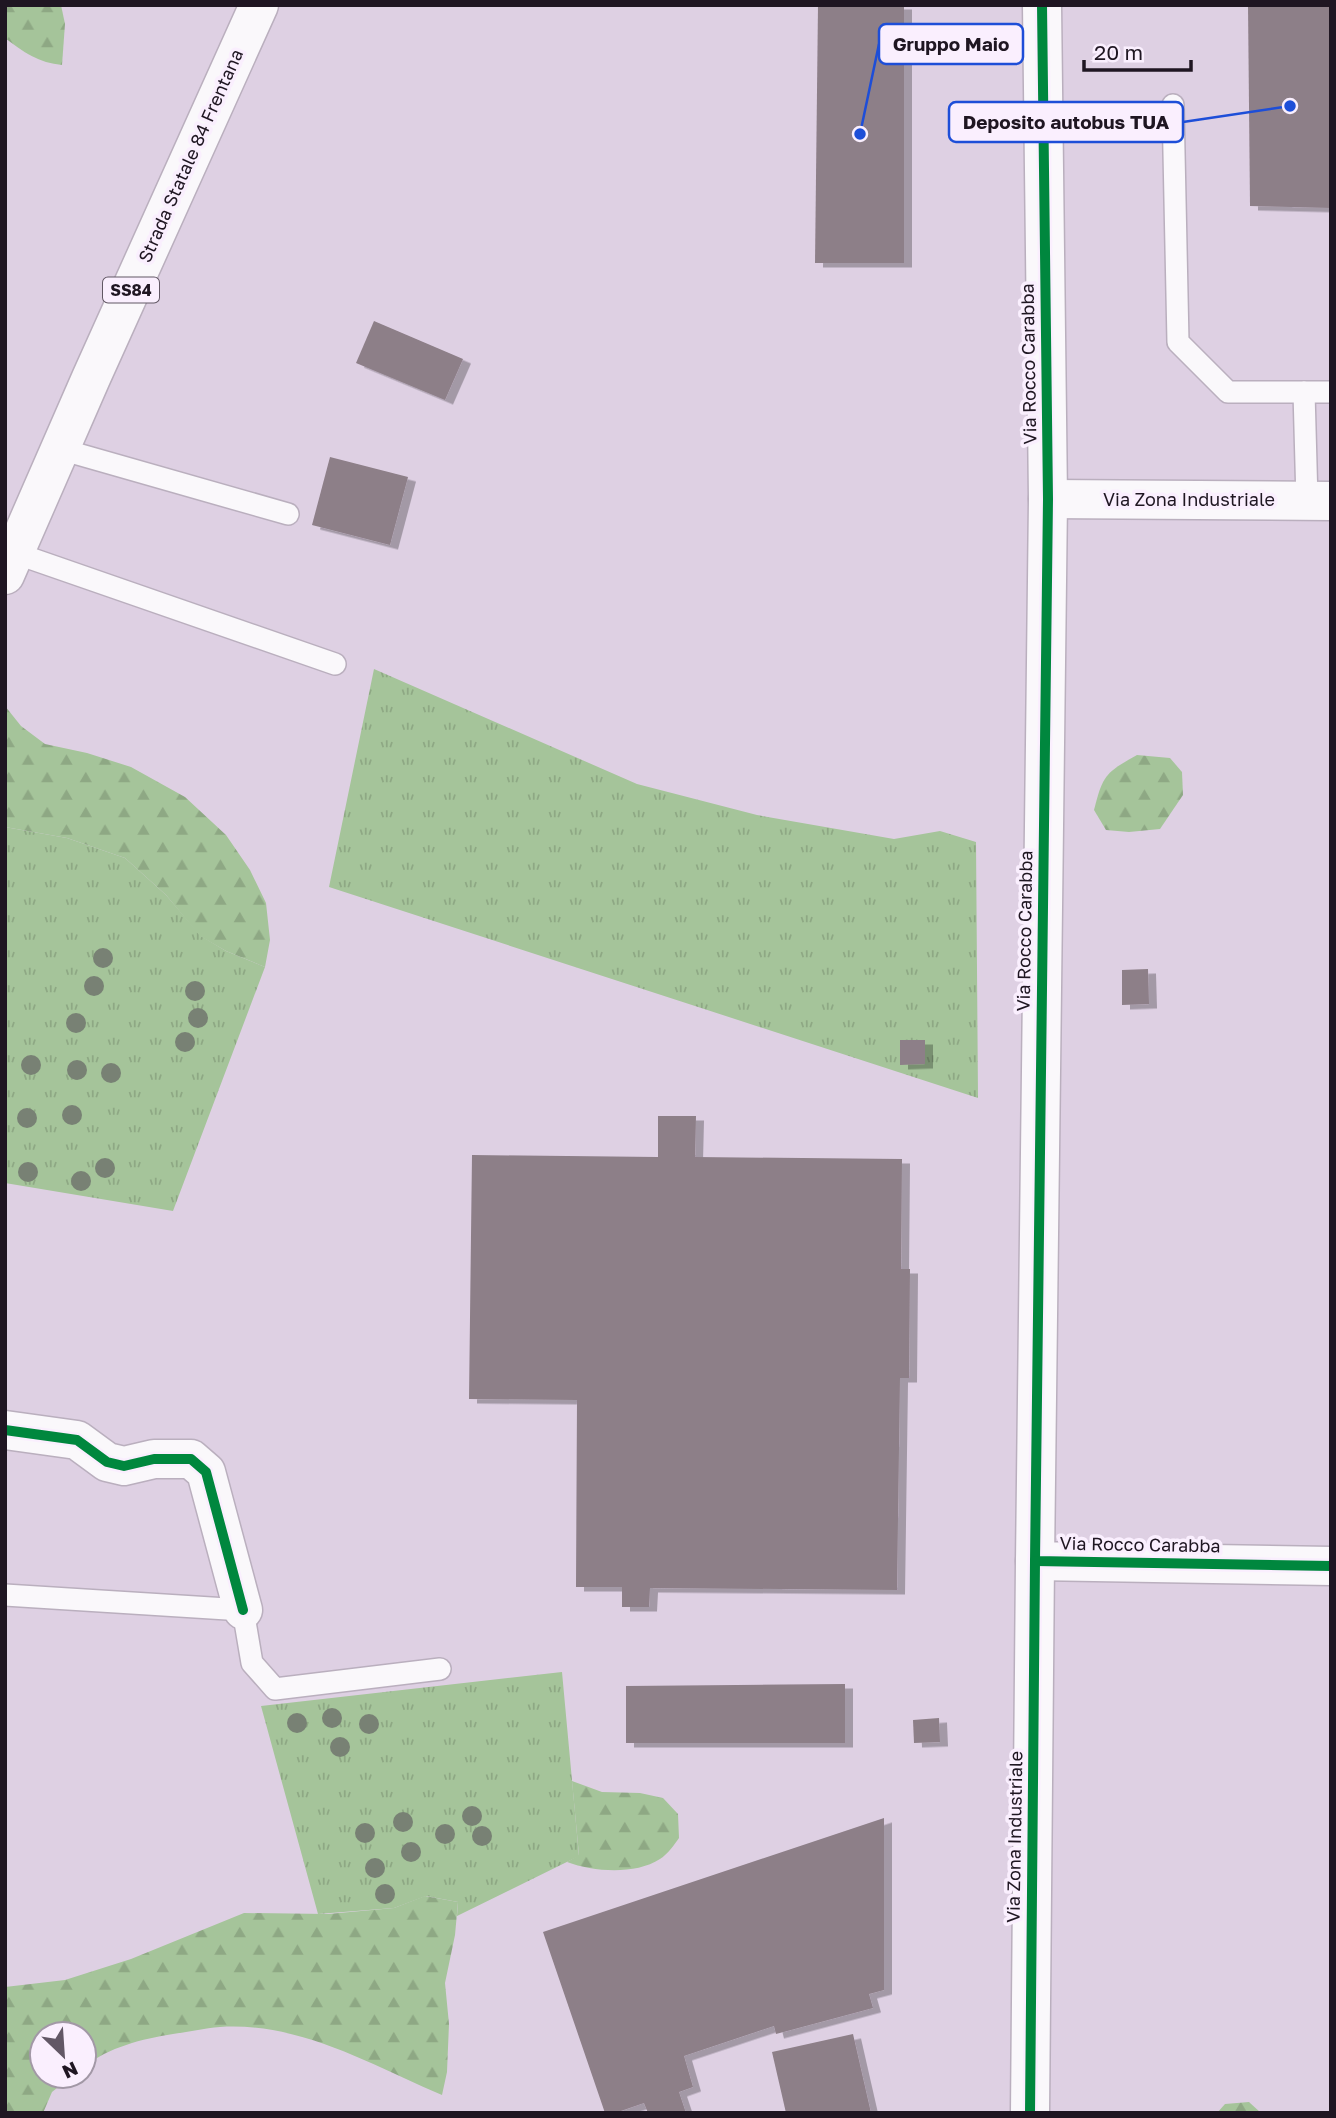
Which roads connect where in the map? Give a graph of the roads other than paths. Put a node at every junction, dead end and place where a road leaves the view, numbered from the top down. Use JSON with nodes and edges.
{"nodes":[{"id":1,"x":259,"y":5,"type":"edge"},
{"id":2,"x":1042,"y":5,"type":"edge"},
{"id":3,"x":1173,"y":105,"type":"dead end"},
{"id":4,"x":1331,"y":392,"type":"edge"},
{"id":5,"x":1304,"y":393,"type":"junction"},
{"id":6,"x":60,"y":449,"type":"junction"},
{"id":7,"x":1048,"y":499,"type":"junction"},
{"id":8,"x":1319,"y":501,"type":"edge"},
{"id":9,"x":288,"y":514,"type":"dead end"},
{"id":10,"x":10,"y":564,"type":"edge"},
{"id":11,"x":335,"y":664,"type":"dead end"},
{"id":12,"x":5,"y":1430,"type":"edge"},
{"id":13,"x":1035,"y":1561,"type":"junction"},
{"id":14,"x":1331,"y":1566,"type":"edge"},
{"id":15,"x":5,"y":1595,"type":"edge"},
{"id":16,"x":243,"y":1610,"type":"junction"},
{"id":17,"x":440,"y":1669,"type":"dead end"},
{"id":18,"x":1030,"y":2113,"type":"edge"}],
"edges":[{"from":1,"to":6,"type":"street","name":"Strada Statale 84 Frentana","number":"SS84"},
{"from":2,"to":7,"type":"street","name":"Via Rocco Carabba"},
{"from":3,"to":5,"type":"lane"},
{"from":4,"to":5,"type":"lane"},
{"from":5,"to":8,"type":"lane"},
{"from":6,"to":9,"type":"lane"},
{"from":6,"to":10,"type":"street","name":"Strada Statale 84 Frentana","number":"SS84"},
{"from":7,"to":8,"type":"street","name":"Via Zona Industriale"},
{"from":7,"to":13,"type":"street","name":"Via Rocco Carabba"},
{"from":10,"to":11,"type":"lane"},
{"from":12,"to":16,"type":"street"},
{"from":13,"to":14,"type":"street","name":"Via Rocco Carabba"},
{"from":13,"to":18,"type":"street","name":"Via Zona Industriale"},
{"from":15,"to":16,"type":"lane"},
{"from":16,"to":17,"type":"lane"}]}
